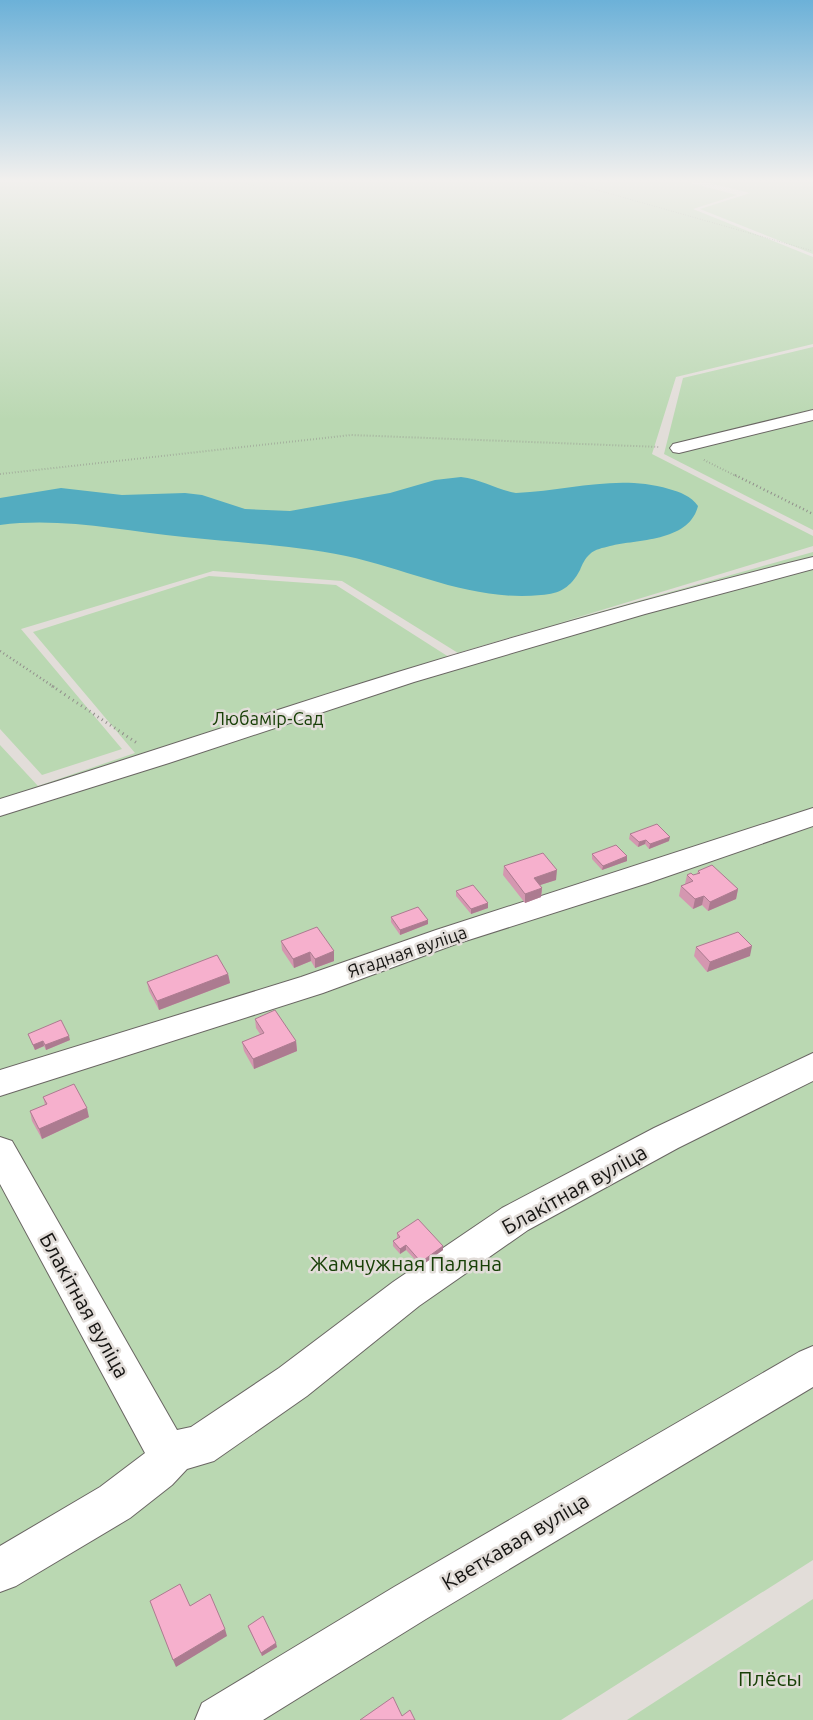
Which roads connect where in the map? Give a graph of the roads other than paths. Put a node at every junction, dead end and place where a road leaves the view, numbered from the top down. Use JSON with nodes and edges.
{"nodes":[{"id":1,"x":813,"y":415,"type":"edge"},
{"id":2,"x":679,"y":448,"type":"road end"},
{"id":3,"x":813,"y":564,"type":"edge"},
{"id":4,"x":0,"y":808,"type":"edge"},
{"id":5,"x":813,"y":817,"type":"edge"},
{"id":6,"x":813,"y":1066,"type":"edge"},
{"id":7,"x":0,"y":1083,"type":"edge"},
{"id":8,"x":0,"y":1151,"type":"edge"},
{"id":9,"x":813,"y":1365,"type":"edge"},
{"id":10,"x":176,"y":1451,"type":"junction"},
{"id":11,"x":0,"y":1570,"type":"edge"},
{"id":12,"x":219,"y":1720,"type":"edge"}],
"edges":[{"from":1,"to":2,"type":"street"},
{"from":3,"to":4,"type":"street"},
{"from":5,"to":7,"type":"street","name":"Ягадная вуліца"},
{"from":6,"to":10,"type":"street","name":"Блакітная вуліца"},
{"from":8,"to":10,"type":"street","name":"Блакітная вуліца"},
{"from":9,"to":12,"type":"street","name":"Кветкавая вуліца"},
{"from":10,"to":11,"type":"street"}]}
